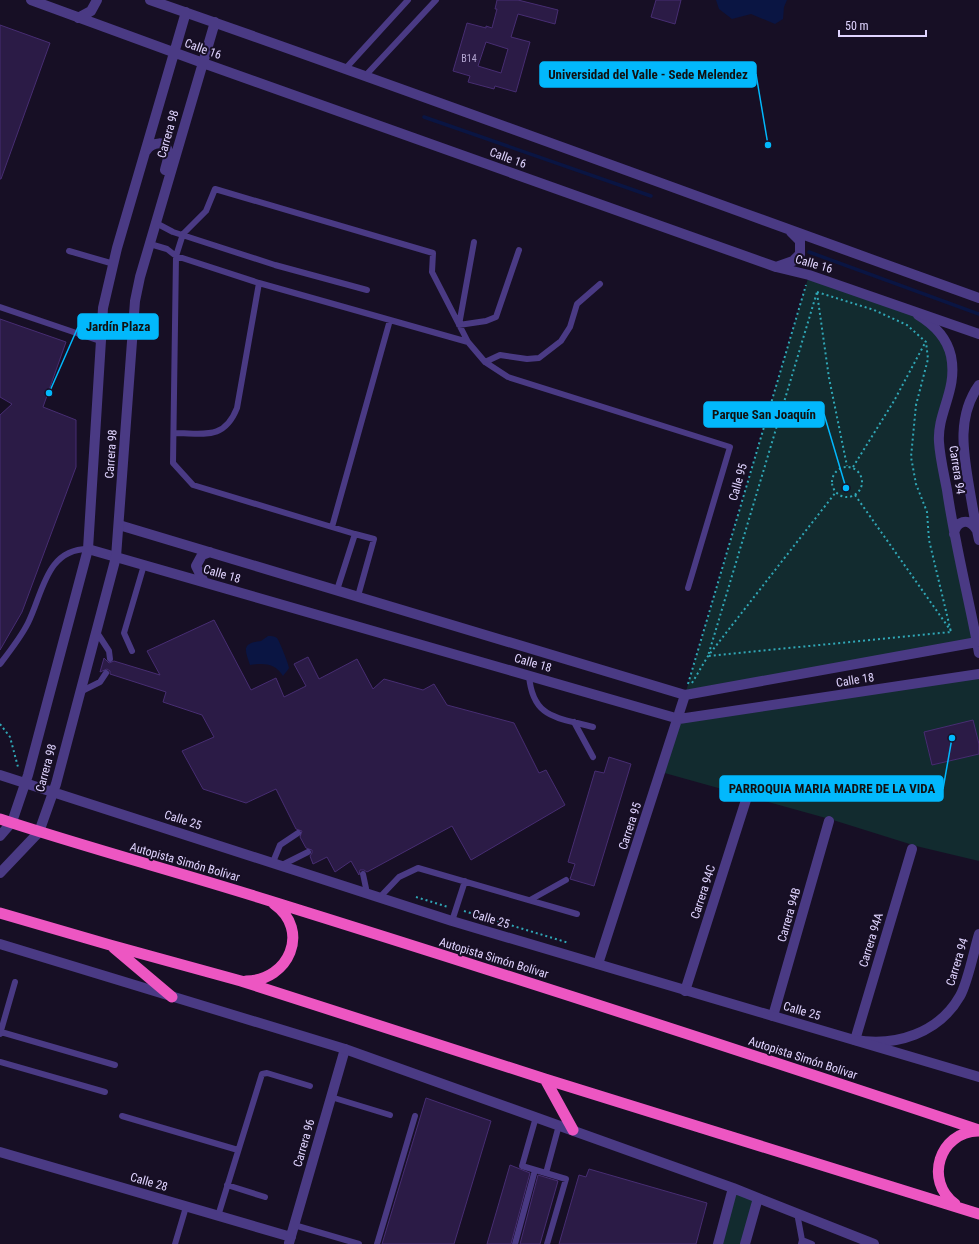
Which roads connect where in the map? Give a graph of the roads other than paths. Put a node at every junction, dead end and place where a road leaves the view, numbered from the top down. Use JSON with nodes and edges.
{"nodes":[{"id":1,"x":31,"y":0,"type":"edge"},
{"id":2,"x":97,"y":0,"type":"edge"},
{"id":3,"x":150,"y":0,"type":"edge"},
{"id":4,"x":408,"y":0,"type":"edge"},
{"id":5,"x":436,"y":0,"type":"edge"},
{"id":6,"x":186,"y":12,"type":"junction"},
{"id":7,"x":78,"y":18,"type":"junction"},
{"id":8,"x":215,"y":22,"type":"junction"},
{"id":9,"x":174,"y":52,"type":"junction"},
{"id":10,"x":203,"y":63,"type":"junction"},
{"id":11,"x":346,"y":68,"type":"junction"},
{"id":12,"x":366,"y":75,"type":"junction"},
{"id":13,"x":145,"y":153,"type":"junction"},
{"id":14,"x":165,"y":190,"type":"junction"},
{"id":15,"x":748,"y":216,"type":"junction"},
{"id":16,"x":156,"y":223,"type":"junction"},
{"id":17,"x":183,"y":234,"type":"junction"},
{"id":18,"x":474,"y":242,"type":"dead end"},
{"id":19,"x":150,"y":244,"type":"junction"},
{"id":20,"x":519,"y":250,"type":"dead end"},
{"id":21,"x":69,"y":251,"type":"dead end"},
{"id":22,"x":176,"y":256,"type":"junction"},
{"id":23,"x":114,"y":264,"type":"junction"},
{"id":24,"x":776,"y":267,"type":"junction"},
{"id":25,"x":258,"y":283,"type":"junction"},
{"id":26,"x":600,"y":284,"type":"dead end"},
{"id":27,"x":367,"y":290,"type":"dead end"},
{"id":28,"x":979,"y":298,"type":"edge"},
{"id":29,"x":0,"y":307,"type":"edge"},
{"id":30,"x":908,"y":308,"type":"junction"},
{"id":31,"x":390,"y":320,"type":"junction"},
{"id":32,"x":459,"y":325,"type":"junction"},
{"id":33,"x":979,"y":334,"type":"edge"},
{"id":34,"x":100,"y":341,"type":"junction"},
{"id":35,"x":468,"y":342,"type":"junction"},
{"id":36,"x":485,"y":362,"type":"junction"},
{"id":37,"x":979,"y":385,"type":"edge"},
{"id":38,"x":174,"y":433,"type":"junction"},
{"id":39,"x":119,"y":525,"type":"junction"},
{"id":40,"x":332,"y":527,"type":"junction"},
{"id":41,"x":976,"y":529,"type":"junction"},
{"id":42,"x":355,"y":534,"type":"junction"},
{"id":43,"x":954,"y":534,"type":"junction"},
{"id":44,"x":979,"y":540,"type":"edge"},
{"id":45,"x":88,"y":549,"type":"junction"},
{"id":46,"x":210,"y":552,"type":"junction"},
{"id":47,"x":116,"y":557,"type":"junction"},
{"id":48,"x":144,"y":565,"type":"junction"},
{"id":49,"x":204,"y":582,"type":"junction"},
{"id":50,"x":688,"y":588,"type":"dead end"},
{"id":51,"x":337,"y":590,"type":"junction"},
{"id":52,"x":358,"y":596,"type":"junction"},
{"id":53,"x":96,"y":631,"type":"junction"},
{"id":54,"x":977,"y":642,"type":"junction"},
{"id":55,"x":132,"y":651,"type":"dead end"},
{"id":56,"x":979,"y":653,"type":"edge"},
{"id":57,"x":110,"y":660,"type":"dead end"},
{"id":58,"x":0,"y":664,"type":"edge"},
{"id":59,"x":106,"y":673,"type":"dead end"},
{"id":60,"x":979,"y":674,"type":"edge"},
{"id":61,"x":529,"y":676,"type":"junction"},
{"id":62,"x":80,"y":692,"type":"junction"},
{"id":63,"x":685,"y":695,"type":"junction"},
{"id":64,"x":679,"y":719,"type":"junction"},
{"id":65,"x":574,"y":722,"type":"junction"},
{"id":66,"x":593,"y":727,"type":"dead end"},
{"id":67,"x":593,"y":757,"type":"dead end"},
{"id":68,"x":0,"y":775,"type":"edge"},
{"id":69,"x":25,"y":784,"type":"junction"},
{"id":70,"x":53,"y":792,"type":"junction"},
{"id":71,"x":746,"y":800,"type":"dead end"},
{"id":72,"x":0,"y":819,"type":"edge"},
{"id":73,"x":829,"y":821,"type":"dead end"},
{"id":74,"x":12,"y":822,"type":"junction"},
{"id":75,"x":40,"y":832,"type":"junction"},
{"id":76,"x":298,"y":833,"type":"dead end"},
{"id":77,"x":0,"y":836,"type":"edge"},
{"id":78,"x":912,"y":849,"type":"dead end"},
{"id":79,"x":308,"y":852,"type":"dead end"},
{"id":80,"x":277,"y":864,"type":"junction"},
{"id":81,"x":0,"y":873,"type":"edge"},
{"id":82,"x":363,"y":874,"type":"dead end"},
{"id":83,"x":566,"y":880,"type":"dead end"},
{"id":84,"x":465,"y":881,"type":"junction"},
{"id":85,"x":367,"y":893,"type":"junction"},
{"id":86,"x":380,"y":897,"type":"junction"},
{"id":87,"x":265,"y":899,"type":"junction"},
{"id":88,"x":530,"y":900,"type":"junction"},
{"id":89,"x":0,"y":912,"type":"edge"},
{"id":90,"x":577,"y":914,"type":"dead end"},
{"id":91,"x":452,"y":921,"type":"junction"},
{"id":92,"x":979,"y":934,"type":"edge"},
{"id":93,"x":0,"y":944,"type":"edge"},
{"id":94,"x":110,"y":946,"type":"junction"},
{"id":95,"x":598,"y":964,"type":"junction"},
{"id":96,"x":240,"y":981,"type":"junction"},
{"id":97,"x":15,"y":982,"type":"dead end"},
{"id":98,"x":686,"y":991,"type":"junction"},
{"id":99,"x":172,"y":997,"type":"junction"},
{"id":100,"x":773,"y":1016,"type":"junction"},
{"id":101,"x":0,"y":1033,"type":"edge"},
{"id":102,"x":855,"y":1040,"type":"junction"},
{"id":103,"x":345,"y":1049,"type":"junction"},
{"id":104,"x":0,"y":1062,"type":"edge"},
{"id":105,"x":114,"y":1065,"type":"dead end"},
{"id":106,"x":979,"y":1077,"type":"edge"},
{"id":107,"x":545,"y":1079,"type":"junction"},
{"id":108,"x":310,"y":1086,"type":"dead end"},
{"id":109,"x":105,"y":1092,"type":"dead end"},
{"id":110,"x":331,"y":1097,"type":"junction"},
{"id":111,"x":390,"y":1115,"type":"dead end"},
{"id":112,"x":122,"y":1116,"type":"dead end"},
{"id":113,"x":415,"y":1116,"type":"dead end"},
{"id":114,"x":536,"y":1117,"type":"junction"},
{"id":115,"x":559,"y":1125,"type":"junction"},
{"id":116,"x":573,"y":1130,"type":"junction"},
{"id":117,"x":979,"y":1130,"type":"edge"},
{"id":118,"x":238,"y":1150,"type":"junction"},
{"id":119,"x":0,"y":1152,"type":"edge"},
{"id":120,"x":535,"y":1170,"type":"junction"},
{"id":121,"x":546,"y":1173,"type":"junction"},
{"id":122,"x":227,"y":1185,"type":"junction"},
{"id":123,"x":733,"y":1188,"type":"junction"},
{"id":124,"x":265,"y":1197,"type":"dead end"},
{"id":125,"x":758,"y":1198,"type":"junction"},
{"id":126,"x":186,"y":1207,"type":"junction"},
{"id":127,"x":960,"y":1207,"type":"junction"},
{"id":128,"x":797,"y":1213,"type":"junction"},
{"id":129,"x":979,"y":1214,"type":"edge"},
{"id":130,"x":218,"y":1216,"type":"junction"},
{"id":131,"x":294,"y":1225,"type":"junction"},
{"id":132,"x":290,"y":1241,"type":"edge"},
{"id":133,"x":802,"y":1242,"type":"edge"},
{"id":134,"x":861,"y":1242,"type":"edge"},
{"id":135,"x":175,"y":1244,"type":"edge"},
{"id":136,"x":359,"y":1244,"type":"edge"},
{"id":137,"x":377,"y":1244,"type":"edge"},
{"id":138,"x":514,"y":1244,"type":"edge"},
{"id":139,"x":547,"y":1244,"type":"edge"},
{"id":140,"x":718,"y":1244,"type":"edge"},
{"id":141,"x":745,"y":1244,"type":"edge"},
{"id":142,"x":812,"y":1244,"type":"edge"},
{"id":143,"x":874,"y":1244,"type":"edge"}],
"edges":[{"from":1,"to":7,"type":"street","name":"Calle 16"},
{"from":2,"to":7,"type":"street"},
{"from":3,"to":6,"type":"street","name":"Calle 16"},
{"from":4,"to":11,"type":"lane"},
{"from":5,"to":12,"type":"lane"},
{"from":6,"to":8,"type":"street","name":"Calle 16"},
{"from":6,"to":9,"type":"street","name":"Carrera 98"},
{"from":7,"to":9,"type":"street","name":"Calle 16"},
{"from":8,"to":10,"type":"street","name":"Carrera 98"},
{"from":8,"to":11,"type":"street","name":"Calle 16"},
{"from":9,"to":10,"type":"street","name":"Calle 16"},
{"from":9,"to":13,"type":"street","name":"Carrera 98"},
{"from":10,"to":14,"type":"street","name":"Carrera 98"},
{"from":10,"to":24,"type":"street","name":"Calle 16"},
{"from":11,"to":12,"type":"street","name":"Calle 16"},
{"from":12,"to":15,"type":"street","name":"Calle 16"},
{"from":13,"to":14,"type":"street"},
{"from":13,"to":23,"type":"street","name":"Carrera 98"},
{"from":14,"to":16,"type":"street","name":"Carrera 98"},
{"from":15,"to":24,"type":"street"},
{"from":15,"to":28,"type":"street","name":"Calle 16"},
{"from":16,"to":17,"type":"lane"},
{"from":16,"to":19,"type":"street","name":"Carrera 98"},
{"from":17,"to":22,"type":"lane"},
{"from":17,"to":27,"type":"lane"},
{"from":17,"to":32,"type":"lane"},
{"from":18,"to":32,"type":"lane"},
{"from":19,"to":22,"type":"lane"},
{"from":19,"to":39,"type":"street","name":"Carrera 98"},
{"from":20,"to":32,"type":"lane"},
{"from":21,"to":23,"type":"lane"},
{"from":22,"to":25,"type":"lane"},
{"from":22,"to":38,"type":"lane"},
{"from":23,"to":34,"type":"street","name":"Carrera 98"},
{"from":24,"to":30,"type":"street","name":"Calle 16"},
{"from":25,"to":31,"type":"lane"},
{"from":25,"to":38,"type":"lane"},
{"from":26,"to":36,"type":"lane"},
{"from":29,"to":34,"type":"lane"},
{"from":30,"to":33,"type":"street","name":"Calle 16"},
{"from":30,"to":43,"type":"street","name":"Carrera 94"},
{"from":31,"to":35,"type":"lane"},
{"from":31,"to":40,"type":"lane"},
{"from":32,"to":35,"type":"lane"},
{"from":34,"to":45,"type":"street","name":"Carrera 98"},
{"from":35,"to":36,"type":"lane"},
{"from":36,"to":50,"type":"lane"},
{"from":37,"to":41,"type":"street","name":"Carrera 94"},
{"from":38,"to":40,"type":"lane"},
{"from":39,"to":46,"type":"street","name":"Calle 18"},
{"from":39,"to":47,"type":"street","name":"Carrera 98"},
{"from":40,"to":42,"type":"lane"},
{"from":41,"to":43,"type":"street"},
{"from":41,"to":44,"type":"street","name":"Carrera 94"},
{"from":42,"to":51,"type":"lane"},
{"from":42,"to":52,"type":"lane"},
{"from":43,"to":54,"type":"street","name":"Carrera 94"},
{"from":45,"to":47,"type":"street","name":"Calle 18"},
{"from":45,"to":58,"type":"lane"},
{"from":45,"to":69,"type":"street","name":"Carrera 98"},
{"from":46,"to":49,"type":"street"},
{"from":46,"to":51,"type":"street","name":"Calle 18"},
{"from":47,"to":48,"type":"street","name":"Calle 18"},
{"from":47,"to":53,"type":"street","name":"Carrera 98"},
{"from":48,"to":49,"type":"street","name":"Calle 18"},
{"from":48,"to":55,"type":"lane"},
{"from":49,"to":61,"type":"street","name":"Calle 18"},
{"from":51,"to":52,"type":"street","name":"Calle 18"},
{"from":52,"to":63,"type":"street","name":"Calle 18"},
{"from":53,"to":57,"type":"lane"},
{"from":53,"to":62,"type":"street","name":"Carrera 98"},
{"from":54,"to":56,"type":"street","name":"Carrera 94"},
{"from":54,"to":63,"type":"street","name":"Calle 18"},
{"from":59,"to":62,"type":"lane"},
{"from":60,"to":64,"type":"street","name":"Calle 18"},
{"from":61,"to":64,"type":"street","name":"Calle 18"},
{"from":61,"to":65,"type":"lane"},
{"from":62,"to":70,"type":"street","name":"Carrera 98"},
{"from":63,"to":64,"type":"street","name":"Carrera 95"},
{"from":64,"to":95,"type":"street","name":"Carrera 95"},
{"from":65,"to":66,"type":"lane"},
{"from":65,"to":67,"type":"lane"},
{"from":68,"to":69,"type":"street","name":"Calle 25"},
{"from":69,"to":70,"type":"street","name":"Calle 25"},
{"from":69,"to":74,"type":"street","name":"Carrera 98"},
{"from":70,"to":75,"type":"street","name":"Carrera 98"},
{"from":70,"to":80,"type":"street","name":"Calle 25"},
{"from":71,"to":98,"type":"street","name":"Carrera 94C"},
{"from":72,"to":74,"type":"highway","name":"Autopista Simón Bolívar"},
{"from":73,"to":100,"type":"street","name":"Carrera 94B"},
{"from":74,"to":75,"type":"highway","name":"Autopista Simón Bolívar"},
{"from":74,"to":77,"type":"street","name":"Carrera 98"},
{"from":75,"to":81,"type":"street","name":"Carrera 98"},
{"from":75,"to":87,"type":"highway","name":"Autopista Simón Bolívar"},
{"from":76,"to":80,"type":"lane"},
{"from":78,"to":102,"type":"street","name":"Carrera 94A"},
{"from":79,"to":80,"type":"lane"},
{"from":80,"to":85,"type":"street","name":"Calle 25"},
{"from":82,"to":85,"type":"lane"},
{"from":83,"to":88,"type":"lane"},
{"from":84,"to":86,"type":"lane"},
{"from":84,"to":88,"type":"lane"},
{"from":84,"to":91,"type":"lane"},
{"from":85,"to":86,"type":"street","name":"Calle 25"},
{"from":86,"to":91,"type":"street","name":"Calle 25"},
{"from":87,"to":96,"type":"highway"},
{"from":87,"to":117,"type":"highway","name":"Autopista Simón Bolívar"},
{"from":88,"to":90,"type":"lane"},
{"from":89,"to":94,"type":"highway"},
{"from":91,"to":95,"type":"street","name":"Calle 25"},
{"from":92,"to":102,"type":"street","name":"Carrera 94"},
{"from":93,"to":99,"type":"street"},
{"from":94,"to":96,"type":"highway"},
{"from":94,"to":99,"type":"highway"},
{"from":95,"to":98,"type":"street","name":"Calle 25"},
{"from":96,"to":107,"type":"highway"},
{"from":97,"to":101,"type":"lane"},
{"from":98,"to":100,"type":"street","name":"Calle 25"},
{"from":99,"to":103,"type":"street"},
{"from":100,"to":102,"type":"street","name":"Calle 25"},
{"from":101,"to":105,"type":"lane"},
{"from":102,"to":106,"type":"street","name":"Calle 25"},
{"from":103,"to":110,"type":"street","name":"Carrera 96"},
{"from":103,"to":114,"type":"street"},
{"from":104,"to":109,"type":"lane"},
{"from":107,"to":116,"type":"highway"},
{"from":107,"to":127,"type":"highway"},
{"from":108,"to":118,"type":"lane"},
{"from":110,"to":111,"type":"lane"},
{"from":110,"to":131,"type":"street","name":"Carrera 96"},
{"from":112,"to":118,"type":"lane"},
{"from":113,"to":137,"type":"lane"},
{"from":114,"to":115,"type":"street"},
{"from":114,"to":120,"type":"lane"},
{"from":115,"to":116,"type":"street"},
{"from":115,"to":121,"type":"lane"},
{"from":116,"to":123,"type":"street"},
{"from":117,"to":127,"type":"highway"},
{"from":118,"to":122,"type":"lane"},
{"from":119,"to":126,"type":"street","name":"Calle 28"},
{"from":120,"to":121,"type":"lane"},
{"from":120,"to":138,"type":"lane"},
{"from":121,"to":139,"type":"lane"},
{"from":122,"to":124,"type":"lane"},
{"from":122,"to":130,"type":"lane"},
{"from":123,"to":125,"type":"street"},
{"from":123,"to":140,"type":"street"},
{"from":125,"to":128,"type":"street"},
{"from":125,"to":141,"type":"street"},
{"from":126,"to":130,"type":"street","name":"Calle 28"},
{"from":126,"to":135,"type":"lane"},
{"from":127,"to":129,"type":"highway"},
{"from":128,"to":133,"type":"lane"},
{"from":128,"to":134,"type":"street"},
{"from":130,"to":132,"type":"street","name":"Calle 28"},
{"from":131,"to":132,"type":"street","name":"Carrera 96"},
{"from":131,"to":136,"type":"lane"},
{"from":133,"to":142,"type":"lane"},
{"from":134,"to":143,"type":"street"}]}
